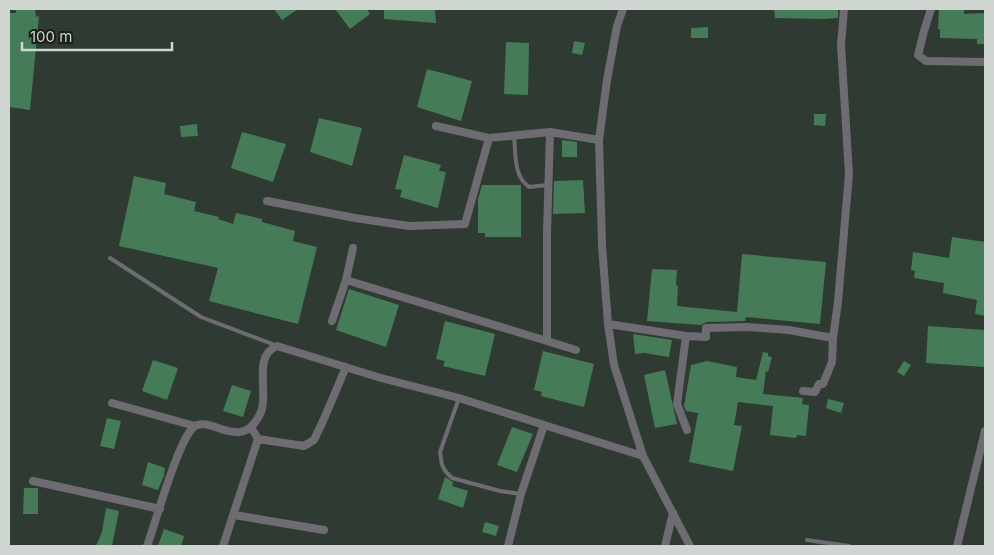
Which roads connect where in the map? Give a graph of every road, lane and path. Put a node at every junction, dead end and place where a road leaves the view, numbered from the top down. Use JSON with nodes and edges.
{"nodes":[{"id":1,"x":622,"y":9,"type":"edge"},
{"id":2,"x":844,"y":9,"type":"edge"},
{"id":3,"x":931,"y":9,"type":"edge"},
{"id":4,"x":985,"y":62,"type":"edge"},
{"id":5,"x":436,"y":126,"type":"dead end"},
{"id":6,"x":550,"y":132,"type":"junction"},
{"id":7,"x":514,"y":136,"type":"junction"},
{"id":8,"x":489,"y":138,"type":"junction"},
{"id":9,"x":599,"y":140,"type":"junction"},
{"id":10,"x":548,"y":185,"type":"junction"},
{"id":11,"x":267,"y":201,"type":"dead end"},
{"id":12,"x":353,"y":248,"type":"dead end"},
{"id":13,"x":110,"y":258,"type":"dead end"},
{"id":14,"x":346,"y":280,"type":"junction"},
{"id":15,"x":332,"y":322,"type":"dead end"},
{"id":16,"x":608,"y":324,"type":"junction"},
{"id":17,"x":686,"y":336,"type":"junction"},
{"id":18,"x":833,"y":338,"type":"junction"},
{"id":19,"x":547,"y":341,"type":"junction"},
{"id":20,"x":277,"y":346,"type":"junction"},
{"id":21,"x":576,"y":350,"type":"dead end"},
{"id":22,"x":346,"y":367,"type":"junction"},
{"id":23,"x":803,"y":390,"type":"dead end"},
{"id":24,"x":460,"y":398,"type":"junction"},
{"id":25,"x":112,"y":403,"type":"dead end"},
{"id":26,"x":544,"y":425,"type":"junction"},
{"id":27,"x":196,"y":426,"type":"junction"},
{"id":28,"x":251,"y":427,"type":"junction"},
{"id":29,"x":687,"y":430,"type":"dead end"},
{"id":30,"x":985,"y":431,"type":"edge"},
{"id":31,"x":258,"y":439,"type":"junction"},
{"id":32,"x":643,"y":456,"type":"junction"},
{"id":33,"x":34,"y":481,"type":"dead end"},
{"id":34,"x":521,"y":494,"type":"junction"},
{"id":35,"x":160,"y":509,"type":"junction"},
{"id":36,"x":673,"y":513,"type":"junction"},
{"id":37,"x":234,"y":515,"type":"junction"},
{"id":38,"x":324,"y":530,"type":"dead end"},
{"id":39,"x":807,"y":540,"type":"dead end"},
{"id":40,"x":148,"y":546,"type":"edge"},
{"id":41,"x":223,"y":546,"type":"edge"},
{"id":42,"x":508,"y":546,"type":"edge"},
{"id":43,"x":664,"y":546,"type":"edge"},
{"id":44,"x":690,"y":546,"type":"edge"},
{"id":45,"x":849,"y":546,"type":"edge"},
{"id":46,"x":957,"y":546,"type":"edge"}],
"edges":[{"from":1,"to":9,"type":"street"},
{"from":2,"to":18,"type":"street"},
{"from":3,"to":4,"type":"street"},
{"from":5,"to":8,"type":"street"},
{"from":6,"to":7,"type":"street"},
{"from":6,"to":9,"type":"street"},
{"from":6,"to":10,"type":"street"},
{"from":7,"to":8,"type":"street"},
{"from":7,"to":10,"type":"lane"},
{"from":8,"to":11,"type":"street"},
{"from":9,"to":16,"type":"street"},
{"from":10,"to":19,"type":"street"},
{"from":12,"to":14,"type":"street"},
{"from":13,"to":20,"type":"lane"},
{"from":14,"to":15,"type":"street"},
{"from":14,"to":19,"type":"street"},
{"from":16,"to":17,"type":"street"},
{"from":16,"to":32,"type":"street"},
{"from":17,"to":18,"type":"street"},
{"from":17,"to":29,"type":"street"},
{"from":18,"to":23,"type":"street"},
{"from":19,"to":21,"type":"street"},
{"from":20,"to":22,"type":"street"},
{"from":20,"to":28,"type":"street"},
{"from":22,"to":24,"type":"street"},
{"from":22,"to":31,"type":"street"},
{"from":24,"to":26,"type":"street"},
{"from":24,"to":34,"type":"lane"},
{"from":25,"to":27,"type":"street"},
{"from":26,"to":32,"type":"street"},
{"from":26,"to":34,"type":"street"},
{"from":27,"to":28,"type":"street"},
{"from":27,"to":35,"type":"street"},
{"from":28,"to":31,"type":"street"},
{"from":30,"to":46,"type":"street"},
{"from":31,"to":37,"type":"street"},
{"from":32,"to":36,"type":"street"},
{"from":33,"to":35,"type":"street"},
{"from":34,"to":42,"type":"street"},
{"from":35,"to":40,"type":"street"},
{"from":36,"to":43,"type":"street"},
{"from":36,"to":44,"type":"street"},
{"from":37,"to":38,"type":"street"},
{"from":37,"to":41,"type":"street"},
{"from":39,"to":45,"type":"lane"}]}
